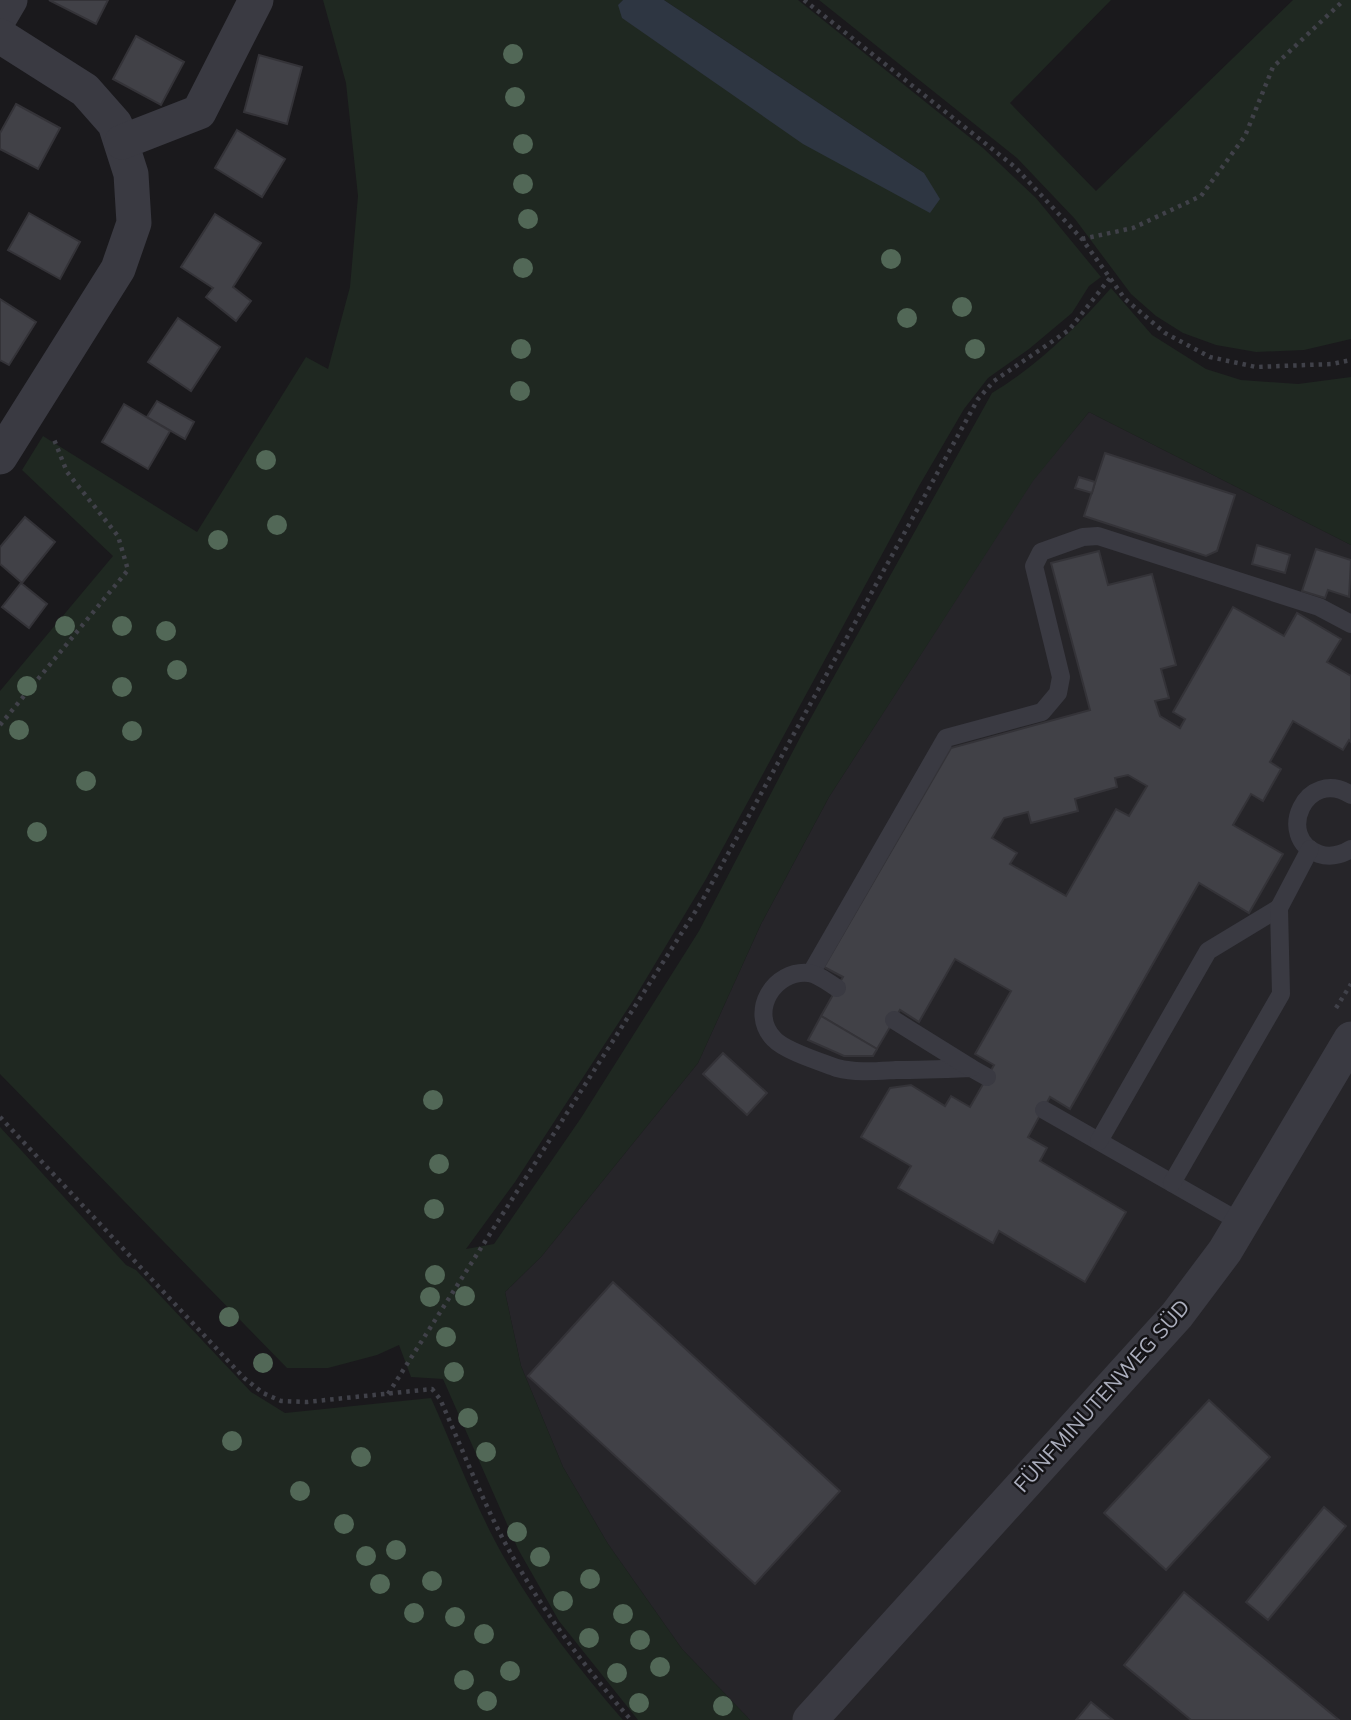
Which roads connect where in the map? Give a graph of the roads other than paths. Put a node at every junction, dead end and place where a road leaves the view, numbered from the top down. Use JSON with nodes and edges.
{"nodes":[{"id":1,"x":10,"y":0,"type":"edge"},
{"id":2,"x":256,"y":0,"type":"edge"},
{"id":3,"x":0,"y":17,"type":"edge"},
{"id":4,"x":0,"y":36,"type":"edge"},
{"id":5,"x":122,"y":142,"type":"junction"},
{"id":6,"x":0,"y":457,"type":"edge"},
{"id":7,"x":1351,"y":624,"type":"edge"},
{"id":8,"x":1350,"y":793,"type":"edge"},
{"id":9,"x":1310,"y":849,"type":"junction"},
{"id":10,"x":1351,"y":849,"type":"edge"},
{"id":11,"x":1279,"y":908,"type":"junction"},
{"id":12,"x":811,"y":973,"type":"junction"},
{"id":13,"x":837,"y":988,"type":"dead end"},
{"id":14,"x":894,"y":1020,"type":"dead end"},
{"id":15,"x":1340,"y":1029,"type":"edge"},
{"id":16,"x":1044,"y":1110,"type":"dead end"},
{"id":17,"x":1099,"y":1141,"type":"junction"},
{"id":18,"x":1172,"y":1183,"type":"junction"},
{"id":19,"x":1242,"y":1223,"type":"junction"},
{"id":20,"x":810,"y":1720,"type":"edge"}],
"edges":[{"from":1,"to":3,"type":"street"},
{"from":2,"to":5,"type":"street"},
{"from":4,"to":5,"type":"street"},
{"from":5,"to":6,"type":"street"},
{"from":7,"to":12,"type":"lane"},
{"from":8,"to":9,"type":"lane"},
{"from":9,"to":10,"type":"lane"},
{"from":9,"to":11,"type":"lane"},
{"from":11,"to":17,"type":"lane"},
{"from":11,"to":18,"type":"lane"},
{"from":12,"to":13,"type":"lane"},
{"from":12,"to":14,"type":"lane"},
{"from":15,"to":19,"type":"street","name":"FÜNFMINUTENWEG SÜD"},
{"from":16,"to":17,"type":"lane"},
{"from":17,"to":18,"type":"lane"},
{"from":18,"to":19,"type":"lane"},
{"from":19,"to":20,"type":"street","name":"FÜNFMINUTENWEG SÜD"}]}
